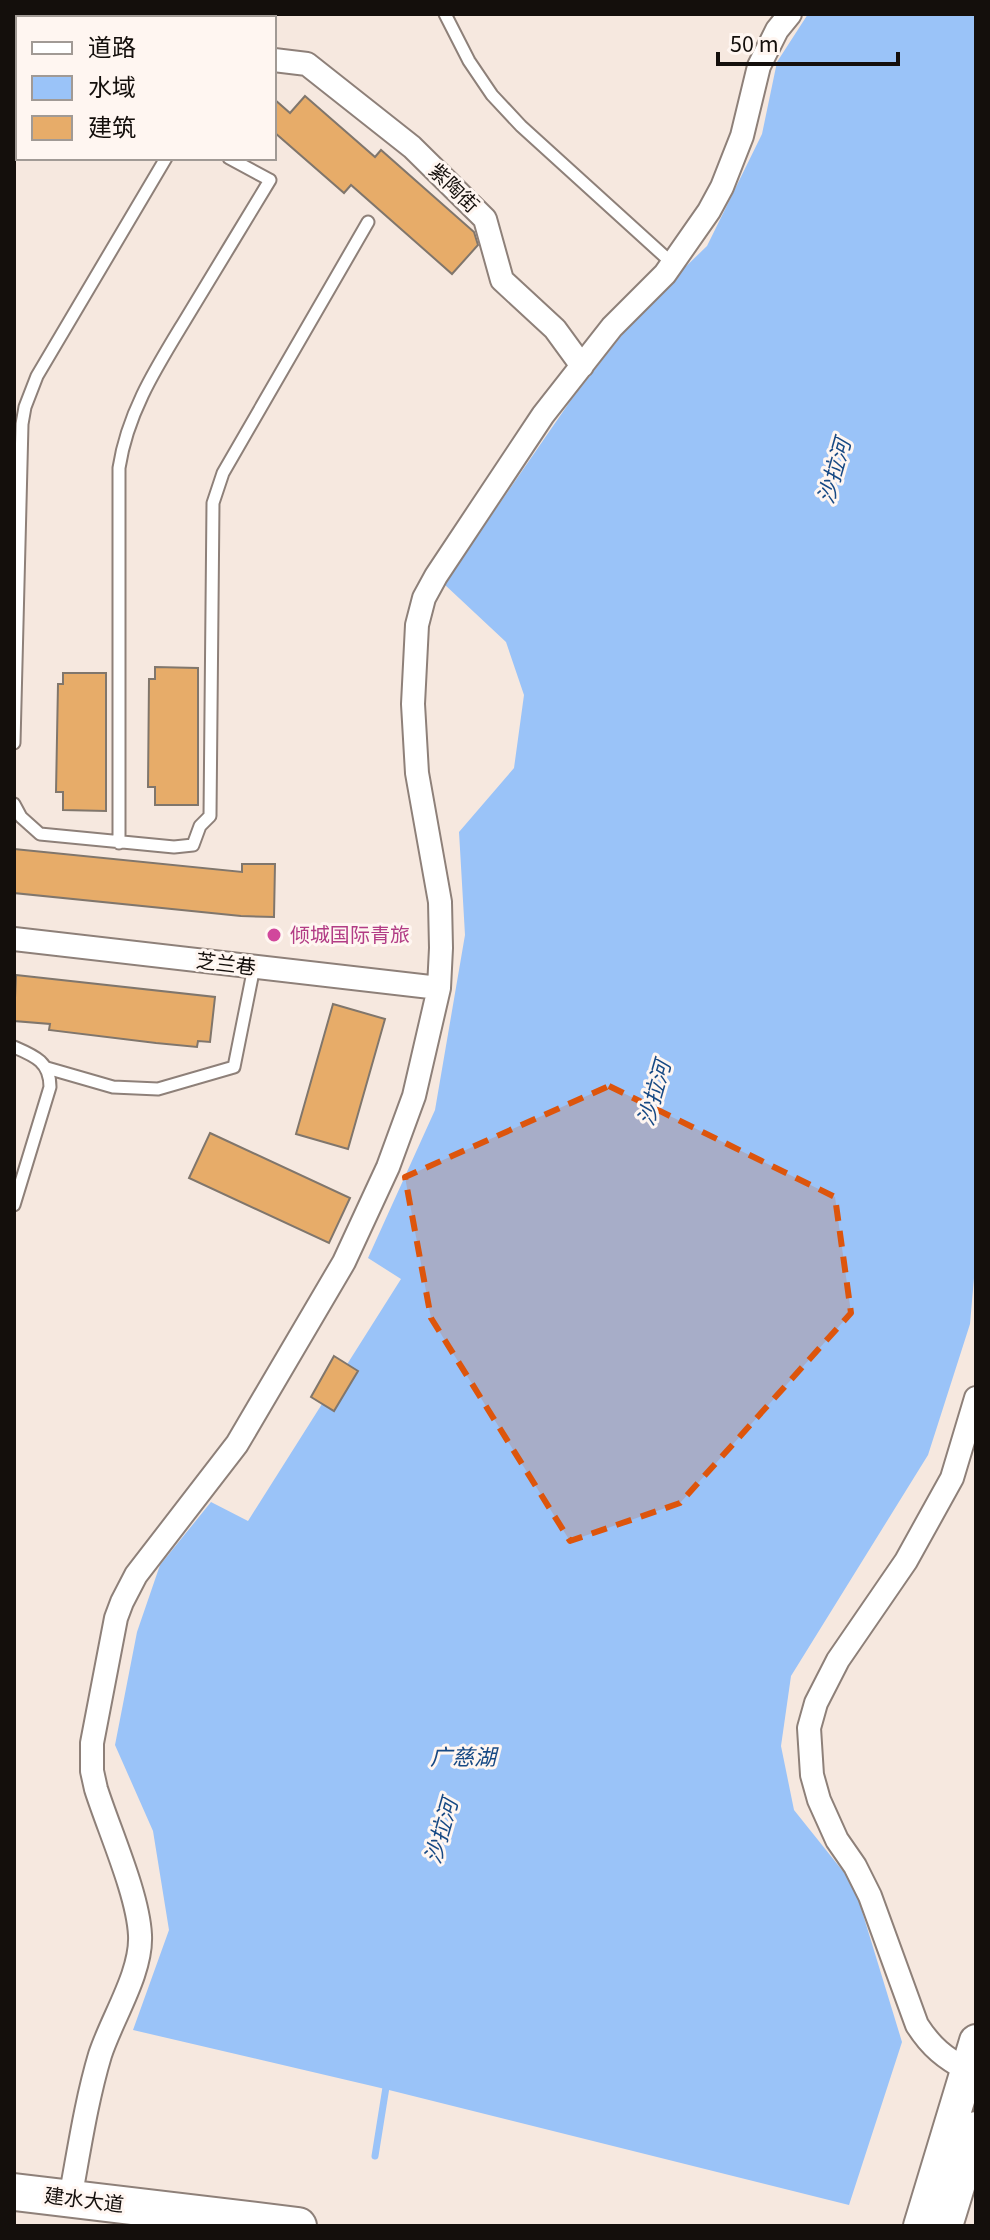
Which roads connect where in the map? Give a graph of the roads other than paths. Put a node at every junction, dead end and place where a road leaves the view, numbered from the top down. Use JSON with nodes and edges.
{"nodes":[{"id":1,"x":445,"y":14,"type":"edge"},
{"id":2,"x":790,"y":14,"type":"edge"},
{"id":3,"x":276,"y":60,"type":"edge"},
{"id":4,"x":165,"y":160,"type":"edge"},
{"id":5,"x":233,"y":160,"type":"edge"},
{"id":6,"x":368,"y":222,"type":"dead end"},
{"id":7,"x":673,"y":264,"type":"junction"},
{"id":8,"x":582,"y":366,"type":"junction"},
{"id":9,"x":14,"y":743,"type":"edge"},
{"id":10,"x":14,"y":804,"type":"edge"},
{"id":11,"x":119,"y":843,"type":"junction"},
{"id":12,"x":14,"y":939,"type":"edge"},
{"id":13,"x":254,"y":967,"type":"junction"},
{"id":14,"x":439,"y":988,"type":"junction"},
{"id":15,"x":14,"y":1047,"type":"edge"},
{"id":16,"x":47,"y":1068,"type":"junction"},
{"id":17,"x":14,"y":1205,"type":"edge"},
{"id":18,"x":976,"y":1398,"type":"edge"},
{"id":19,"x":972,"y":2056,"type":"edge"},
{"id":20,"x":976,"y":2128,"type":"edge"},
{"id":21,"x":14,"y":2192,"type":"edge"},
{"id":22,"x":70,"y":2199,"type":"junction"},
{"id":23,"x":298,"y":2226,"type":"edge"},
{"id":24,"x":920,"y":2226,"type":"edge"},
{"id":25,"x":946,"y":2226,"type":"edge"}],
"edges":[{"from":1,"to":7,"type":"lane"},
{"from":2,"to":7,"type":"street"},
{"from":3,"to":8,"type":"street","name":"紫陶街"},
{"from":4,"to":9,"type":"lane"},
{"from":5,"to":11,"type":"lane"},
{"from":6,"to":11,"type":"lane"},
{"from":7,"to":8,"type":"street"},
{"from":8,"to":14,"type":"street"},
{"from":10,"to":11,"type":"lane"},
{"from":12,"to":13,"type":"street","name":"芝兰巷"},
{"from":13,"to":14,"type":"street","name":"芝兰巷"},
{"from":13,"to":16,"type":"lane"},
{"from":14,"to":22,"type":"street"},
{"from":15,"to":16,"type":"lane"},
{"from":16,"to":17,"type":"lane"},
{"from":18,"to":19,"type":"street"},
{"from":19,"to":24,"type":"street"},
{"from":20,"to":25,"type":"street"},
{"from":21,"to":22,"type":"main road","name":"建水大道"},
{"from":22,"to":23,"type":"main road","name":"建水大道"}]}
